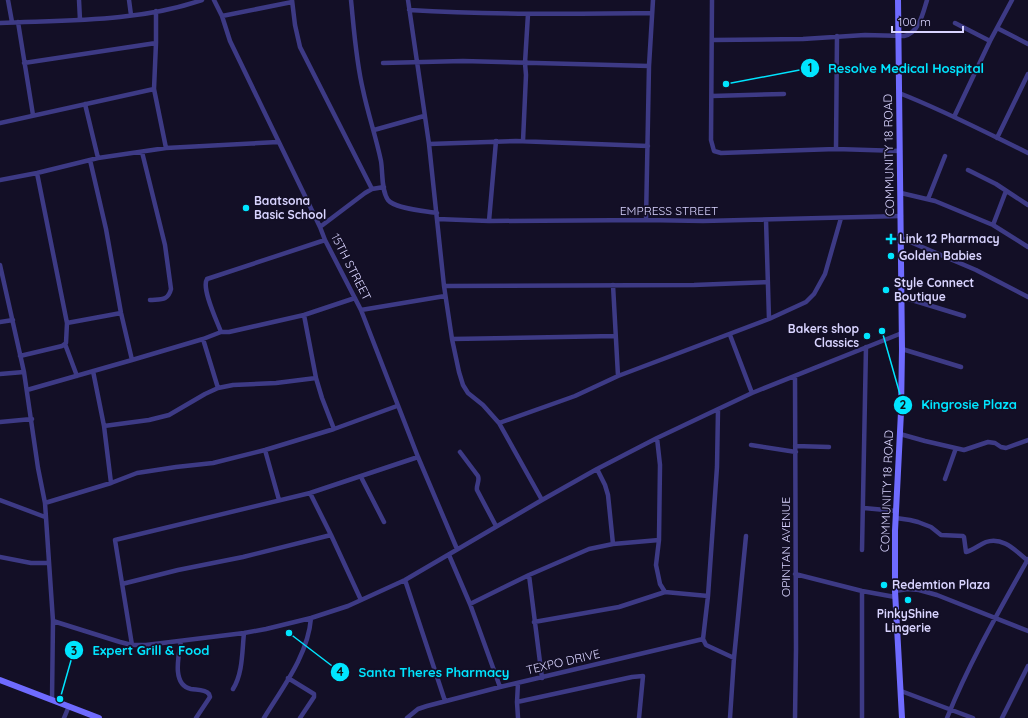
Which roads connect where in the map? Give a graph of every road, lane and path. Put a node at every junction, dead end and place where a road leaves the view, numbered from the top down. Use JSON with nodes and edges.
{"nodes":[{"id":1,"x":8,"y":0,"type":"edge"},
{"id":2,"x":79,"y":0,"type":"edge"},
{"id":3,"x":129,"y":0,"type":"edge"},
{"id":4,"x":202,"y":0,"type":"edge"},
{"id":5,"x":214,"y":0,"type":"edge"},
{"id":6,"x":351,"y":0,"type":"edge"},
{"id":7,"x":408,"y":0,"type":"edge"},
{"id":8,"x":653,"y":0,"type":"edge"},
{"id":9,"x":712,"y":0,"type":"edge"},
{"id":10,"x":898,"y":0,"type":"edge"},
{"id":11,"x":927,"y":0,"type":"edge"},
{"id":12,"x":1012,"y":0,"type":"edge"},
{"id":13,"x":292,"y":1,"type":"edge"},
{"id":14,"x":409,"y":10,"type":"junction"},
{"id":15,"x":156,"y":12,"type":"junction"},
{"id":16,"x":652,"y":13,"type":"junction"},
{"id":17,"x":528,"y":14,"type":"junction"},
{"id":18,"x":131,"y":16,"type":"junction"},
{"id":19,"x":222,"y":16,"type":"junction"},
{"id":20,"x":80,"y":20,"type":"junction"},
{"id":21,"x":12,"y":22,"type":"junction"},
{"id":22,"x":18,"y":22,"type":"junction"},
{"id":23,"x":0,"y":23,"type":"edge"},
{"id":24,"x":955,"y":23,"type":"dead end"},
{"id":25,"x":997,"y":28,"type":"junction"},
{"id":26,"x":898,"y":35,"type":"junction"},
{"id":27,"x":837,"y":36,"type":"junction"},
{"id":28,"x":712,"y":40,"type":"junction"},
{"id":29,"x":990,"y":41,"type":"junction"},
{"id":30,"x":156,"y":43,"type":"junction"},
{"id":31,"x":1028,"y":44,"type":"edge"},
{"id":32,"x":417,"y":62,"type":"junction"},
{"id":33,"x":24,"y":63,"type":"junction"},
{"id":34,"x":383,"y":63,"type":"dead end"},
{"id":35,"x":525,"y":63,"type":"junction"},
{"id":36,"x":649,"y":66,"type":"junction"},
{"id":37,"x":1028,"y":74,"type":"edge"},
{"id":38,"x":154,"y":89,"type":"junction"},
{"id":39,"x":899,"y":93,"type":"junction"},
{"id":40,"x":784,"y":94,"type":"dead end"},
{"id":41,"x":712,"y":96,"type":"junction"},
{"id":42,"x":85,"y":104,"type":"junction"},
{"id":43,"x":33,"y":115,"type":"junction"},
{"id":44,"x":424,"y":116,"type":"junction"},
{"id":45,"x":954,"y":117,"type":"junction"},
{"id":46,"x":0,"y":123,"type":"edge"},
{"id":47,"x":374,"y":130,"type":"junction"},
{"id":48,"x":997,"y":138,"type":"junction"},
{"id":49,"x":496,"y":141,"type":"junction"},
{"id":50,"x":523,"y":141,"type":"junction"},
{"id":51,"x":278,"y":142,"type":"junction"},
{"id":52,"x":429,"y":144,"type":"junction"},
{"id":53,"x":648,"y":146,"type":"junction"},
{"id":54,"x":166,"y":148,"type":"junction"},
{"id":55,"x":836,"y":149,"type":"junction"},
{"id":56,"x":900,"y":151,"type":"junction"},
{"id":57,"x":142,"y":152,"type":"junction"},
{"id":58,"x":1028,"y":153,"type":"edge"},
{"id":59,"x":945,"y":156,"type":"dead end"},
{"id":60,"x":98,"y":158,"type":"junction"},
{"id":61,"x":90,"y":160,"type":"junction"},
{"id":62,"x":968,"y":170,"type":"dead end"},
{"id":63,"x":37,"y":173,"type":"junction"},
{"id":64,"x":0,"y":180,"type":"edge"},
{"id":65,"x":384,"y":187,"type":"junction"},
{"id":66,"x":372,"y":189,"type":"junction"},
{"id":67,"x":1006,"y":191,"type":"junction"},
{"id":68,"x":901,"y":194,"type":"junction"},
{"id":69,"x":928,"y":199,"type":"junction"},
{"id":70,"x":1028,"y":205,"type":"edge"},
{"id":71,"x":437,"y":213,"type":"junction"},
{"id":72,"x":901,"y":216,"type":"junction"},
{"id":73,"x":841,"y":218,"type":"junction"},
{"id":74,"x":437,"y":219,"type":"junction"},
{"id":75,"x":646,"y":220,"type":"junction"},
{"id":76,"x":766,"y":220,"type":"junction"},
{"id":77,"x":489,"y":221,"type":"junction"},
{"id":78,"x":993,"y":226,"type":"junction"},
{"id":79,"x":320,"y":227,"type":"junction"},
{"id":80,"x":901,"y":238,"type":"junction"},
{"id":81,"x":325,"y":240,"type":"junction"},
{"id":82,"x":1028,"y":247,"type":"edge"},
{"id":83,"x":0,"y":265,"type":"edge"},
{"id":84,"x":768,"y":282,"type":"junction"},
{"id":85,"x":613,"y":285,"type":"junction"},
{"id":86,"x":444,"y":286,"type":"junction"},
{"id":87,"x":445,"y":296,"type":"junction"},
{"id":88,"x":902,"y":297,"type":"junction"},
{"id":89,"x":1028,"y":297,"type":"edge"},
{"id":90,"x":355,"y":298,"type":"junction"},
{"id":91,"x":150,"y":300,"type":"dead end"},
{"id":92,"x":361,"y":310,"type":"junction"},
{"id":93,"x":121,"y":313,"type":"junction"},
{"id":94,"x":304,"y":315,"type":"junction"},
{"id":95,"x":964,"y":316,"type":"dead end"},
{"id":96,"x":769,"y":319,"type":"junction"},
{"id":97,"x":13,"y":320,"type":"junction"},
{"id":98,"x":0,"y":322,"type":"edge"},
{"id":99,"x":67,"y":324,"type":"junction"},
{"id":100,"x":220,"y":332,"type":"junction"},
{"id":101,"x":902,"y":333,"type":"junction"},
{"id":102,"x":730,"y":335,"type":"junction"},
{"id":103,"x":615,"y":336,"type":"junction"},
{"id":104,"x":203,"y":339,"type":"junction"},
{"id":105,"x":452,"y":339,"type":"junction"},
{"id":106,"x":65,"y":344,"type":"junction"},
{"id":107,"x":866,"y":347,"type":"junction"},
{"id":108,"x":902,"y":349,"type":"junction"},
{"id":109,"x":20,"y":356,"type":"junction"},
{"id":110,"x":132,"y":360,"type":"junction"},
{"id":111,"x":961,"y":367,"type":"dead end"},
{"id":112,"x":93,"y":371,"type":"junction"},
{"id":113,"x":24,"y":372,"type":"junction"},
{"id":114,"x":0,"y":374,"type":"edge"},
{"id":115,"x":77,"y":376,"type":"junction"},
{"id":116,"x":618,"y":376,"type":"junction"},
{"id":117,"x":795,"y":376,"type":"junction"},
{"id":118,"x":316,"y":378,"type":"junction"},
{"id":119,"x":218,"y":388,"type":"junction"},
{"id":120,"x":27,"y":390,"type":"junction"},
{"id":121,"x":752,"y":393,"type":"junction"},
{"id":122,"x":398,"y":406,"type":"junction"},
{"id":123,"x":718,"y":410,"type":"junction"},
{"id":124,"x":32,"y":419,"type":"junction"},
{"id":125,"x":0,"y":422,"type":"edge"},
{"id":126,"x":499,"y":423,"type":"junction"},
{"id":127,"x":104,"y":426,"type":"junction"},
{"id":128,"x":334,"y":429,"type":"junction"},
{"id":129,"x":900,"y":434,"type":"junction"},
{"id":130,"x":658,"y":438,"type":"junction"},
{"id":131,"x":1028,"y":440,"type":"edge"},
{"id":132,"x":751,"y":446,"type":"dead end"},
{"id":133,"x":795,"y":446,"type":"junction"},
{"id":134,"x":829,"y":447,"type":"dead end"},
{"id":135,"x":956,"y":448,"type":"junction"},
{"id":136,"x":264,"y":450,"type":"junction"},
{"id":137,"x":460,"y":452,"type":"dead end"},
{"id":138,"x":796,"y":452,"type":"junction"},
{"id":139,"x":418,"y":457,"type":"junction"},
{"id":140,"x":597,"y":469,"type":"junction"},
{"id":141,"x":361,"y":477,"type":"junction"},
{"id":142,"x":945,"y":479,"type":"dead end"},
{"id":143,"x":111,"y":483,"type":"junction"},
{"id":144,"x":310,"y":492,"type":"junction"},
{"id":145,"x":0,"y":500,"type":"edge"},
{"id":146,"x":279,"y":500,"type":"junction"},
{"id":147,"x":542,"y":500,"type":"junction"},
{"id":148,"x":45,"y":502,"type":"junction"},
{"id":149,"x":864,"y":508,"type":"junction"},
{"id":150,"x":896,"y":511,"type":"junction"},
{"id":151,"x":45,"y":517,"type":"junction"},
{"id":152,"x":896,"y":518,"type":"junction"},
{"id":153,"x":384,"y":522,"type":"dead end"},
{"id":154,"x":496,"y":526,"type":"junction"},
{"id":155,"x":331,"y":534,"type":"junction"},
{"id":156,"x":746,"y":536,"type":"dead end"},
{"id":157,"x":659,"y":540,"type":"junction"},
{"id":158,"x":613,"y":544,"type":"junction"},
{"id":159,"x":458,"y":549,"type":"junction"},
{"id":160,"x":862,"y":550,"type":"dead end"},
{"id":161,"x":449,"y":555,"type":"junction"},
{"id":162,"x":0,"y":557,"type":"edge"},
{"id":163,"x":1028,"y":559,"type":"edge"},
{"id":164,"x":49,"y":563,"type":"junction"},
{"id":165,"x":795,"y":574,"type":"junction"},
{"id":166,"x":528,"y":575,"type":"junction"},
{"id":167,"x":405,"y":580,"type":"junction"},
{"id":168,"x":122,"y":584,"type":"junction"},
{"id":169,"x":862,"y":591,"type":"junction"},
{"id":170,"x":665,"y":592,"type":"junction"},
{"id":171,"x":895,"y":594,"type":"junction"},
{"id":172,"x":708,"y":596,"type":"junction"},
{"id":173,"x":361,"y":600,"type":"junction"},
{"id":174,"x":470,"y":604,"type":"junction"},
{"id":175,"x":995,"y":617,"type":"junction"},
{"id":176,"x":312,"y":618,"type":"junction"},
{"id":177,"x":53,"y":621,"type":"junction"},
{"id":178,"x":534,"y":622,"type":"junction"},
{"id":179,"x":1028,"y":631,"type":"edge"},
{"id":180,"x":244,"y":633,"type":"junction"},
{"id":181,"x":703,"y":640,"type":"junction"},
{"id":182,"x":181,"y":641,"type":"junction"},
{"id":183,"x":132,"y":646,"type":"junction"},
{"id":184,"x":734,"y":658,"type":"junction"},
{"id":185,"x":1028,"y":666,"type":"edge"},
{"id":186,"x":288,"y":678,"type":"junction"},
{"id":187,"x":542,"y":678,"type":"junction"},
{"id":188,"x":0,"y":680,"type":"edge"},
{"id":189,"x":518,"y":683,"type":"junction"},
{"id":190,"x":500,"y":687,"type":"junction"},
{"id":191,"x":233,"y":689,"type":"dead end"},
{"id":192,"x":901,"y":691,"type":"junction"},
{"id":193,"x":52,"y":700,"type":"junction"},
{"id":194,"x":445,"y":701,"type":"junction"},
{"id":195,"x":517,"y":702,"type":"junction"},
{"id":196,"x":69,"y":706,"type":"junction"},
{"id":197,"x":950,"y":710,"type":"junction"},
{"id":198,"x":64,"y":718,"type":"edge"},
{"id":199,"x":99,"y":718,"type":"edge"},
{"id":200,"x":196,"y":718,"type":"edge"},
{"id":201,"x":264,"y":718,"type":"edge"},
{"id":202,"x":300,"y":718,"type":"edge"},
{"id":203,"x":407,"y":718,"type":"edge"},
{"id":204,"x":518,"y":718,"type":"edge"},
{"id":205,"x":639,"y":718,"type":"edge"},
{"id":206,"x":730,"y":718,"type":"edge"},
{"id":207,"x":794,"y":718,"type":"edge"},
{"id":208,"x":862,"y":718,"type":"edge"},
{"id":209,"x":902,"y":718,"type":"edge"},
{"id":210,"x":947,"y":718,"type":"edge"},
{"id":211,"x":973,"y":718,"type":"edge"},
{"id":212,"x":1002,"y":718,"type":"edge"}],
"edges":[{"from":1,"to":21,"type":"street"},
{"from":2,"to":20,"type":"street"},
{"from":3,"to":18,"type":"street"},
{"from":4,"to":15,"type":"street"},
{"from":5,"to":19,"type":"street","name":"15TH STREET"},
{"from":6,"to":47,"type":"street"},
{"from":7,"to":14,"type":"street"},
{"from":8,"to":16,"type":"street"},
{"from":9,"to":28,"type":"street"},
{"from":10,"to":26,"type":"main road","name":"COMMUNITY 18 ROAD"},
{"from":11,"to":26,"type":"street"},
{"from":12,"to":25,"type":"street"},
{"from":13,"to":19,"type":"street"},
{"from":13,"to":66,"type":"street"},
{"from":14,"to":17,"type":"street"},
{"from":14,"to":32,"type":"street"},
{"from":15,"to":18,"type":"street"},
{"from":15,"to":30,"type":"street"},
{"from":16,"to":17,"type":"street"},
{"from":16,"to":36,"type":"street"},
{"from":17,"to":35,"type":"street"},
{"from":18,"to":20,"type":"street"},
{"from":19,"to":51,"type":"street","name":"15TH STREET"},
{"from":20,"to":22,"type":"street"},
{"from":21,"to":22,"type":"street"},
{"from":21,"to":23,"type":"street"},
{"from":22,"to":33,"type":"street"},
{"from":24,"to":29,"type":"street"},
{"from":25,"to":29,"type":"street"},
{"from":25,"to":31,"type":"street"},
{"from":26,"to":27,"type":"street"},
{"from":26,"to":39,"type":"main road","name":"COMMUNITY 18 ROAD"},
{"from":27,"to":28,"type":"street"},
{"from":27,"to":55,"type":"street"},
{"from":28,"to":41,"type":"street"},
{"from":29,"to":45,"type":"street"},
{"from":30,"to":33,"type":"street"},
{"from":30,"to":38,"type":"street"},
{"from":32,"to":34,"type":"street"},
{"from":32,"to":35,"type":"street"},
{"from":32,"to":44,"type":"street"},
{"from":33,"to":43,"type":"street"},
{"from":35,"to":36,"type":"street"},
{"from":35,"to":50,"type":"street"},
{"from":36,"to":53,"type":"street"},
{"from":37,"to":48,"type":"street"},
{"from":38,"to":42,"type":"street"},
{"from":38,"to":54,"type":"street"},
{"from":39,"to":45,"type":"street"},
{"from":39,"to":56,"type":"main road","name":"COMMUNITY 18 ROAD"},
{"from":40,"to":41,"type":"street"},
{"from":41,"to":55,"type":"street"},
{"from":42,"to":43,"type":"street"},
{"from":42,"to":60,"type":"street"},
{"from":43,"to":46,"type":"street"},
{"from":44,"to":47,"type":"street"},
{"from":44,"to":52,"type":"street"},
{"from":45,"to":48,"type":"street"},
{"from":47,"to":65,"type":"street"},
{"from":48,"to":58,"type":"street"},
{"from":49,"to":50,"type":"street"},
{"from":49,"to":52,"type":"street"},
{"from":49,"to":77,"type":"street"},
{"from":50,"to":53,"type":"street"},
{"from":51,"to":54,"type":"street"},
{"from":51,"to":79,"type":"street","name":"15TH STREET"},
{"from":52,"to":71,"type":"street"},
{"from":53,"to":75,"type":"street"},
{"from":54,"to":57,"type":"street"},
{"from":55,"to":56,"type":"street"},
{"from":56,"to":68,"type":"main road","name":"COMMUNITY 18 ROAD"},
{"from":57,"to":60,"type":"street"},
{"from":57,"to":91,"type":"street"},
{"from":59,"to":69,"type":"street"},
{"from":60,"to":61,"type":"street"},
{"from":61,"to":63,"type":"street"},
{"from":61,"to":93,"type":"street"},
{"from":62,"to":67,"type":"street"},
{"from":63,"to":64,"type":"street"},
{"from":63,"to":99,"type":"street"},
{"from":65,"to":66,"type":"street"},
{"from":65,"to":71,"type":"street"},
{"from":66,"to":79,"type":"street"},
{"from":67,"to":70,"type":"street"},
{"from":67,"to":78,"type":"street"},
{"from":68,"to":69,"type":"street"},
{"from":68,"to":72,"type":"main road","name":"COMMUNITY 18 ROAD"},
{"from":69,"to":78,"type":"street"},
{"from":71,"to":74,"type":"street"},
{"from":72,"to":73,"type":"street","name":"EMPRESS STREET"},
{"from":72,"to":80,"type":"main road","name":"COMMUNITY 18 ROAD"},
{"from":73,"to":76,"type":"street","name":"EMPRESS STREET"},
{"from":73,"to":96,"type":"street"},
{"from":74,"to":77,"type":"street","name":"EMPRESS STREET"},
{"from":74,"to":86,"type":"street"},
{"from":75,"to":76,"type":"street","name":"EMPRESS STREET"},
{"from":75,"to":77,"type":"street","name":"EMPRESS STREET"},
{"from":76,"to":84,"type":"street"},
{"from":78,"to":82,"type":"street"},
{"from":79,"to":81,"type":"street","name":"15TH STREET"},
{"from":80,"to":88,"type":"main road","name":"COMMUNITY 18 ROAD"},
{"from":80,"to":89,"type":"street"},
{"from":81,"to":90,"type":"street","name":"15TH STREET"},
{"from":81,"to":100,"type":"street"},
{"from":83,"to":97,"type":"street"},
{"from":84,"to":85,"type":"street"},
{"from":84,"to":96,"type":"street"},
{"from":85,"to":86,"type":"street"},
{"from":85,"to":103,"type":"street"},
{"from":86,"to":87,"type":"street"},
{"from":87,"to":92,"type":"street"},
{"from":87,"to":105,"type":"street"},
{"from":88,"to":95,"type":"street"},
{"from":88,"to":101,"type":"main road","name":"COMMUNITY 18 ROAD"},
{"from":90,"to":92,"type":"street","name":"15TH STREET"},
{"from":90,"to":94,"type":"street"},
{"from":92,"to":122,"type":"street","name":"15TH STREET"},
{"from":93,"to":99,"type":"street"},
{"from":93,"to":110,"type":"street"},
{"from":94,"to":100,"type":"street"},
{"from":94,"to":118,"type":"street"},
{"from":96,"to":102,"type":"street"},
{"from":97,"to":98,"type":"street"},
{"from":97,"to":109,"type":"street"},
{"from":99,"to":106,"type":"street"},
{"from":100,"to":104,"type":"street"},
{"from":101,"to":107,"type":"street"},
{"from":101,"to":108,"type":"main road","name":"COMMUNITY 18 ROAD"},
{"from":102,"to":116,"type":"street"},
{"from":102,"to":121,"type":"street"},
{"from":103,"to":105,"type":"street"},
{"from":103,"to":116,"type":"street"},
{"from":104,"to":110,"type":"street"},
{"from":104,"to":119,"type":"street"},
{"from":105,"to":126,"type":"street"},
{"from":106,"to":109,"type":"street"},
{"from":106,"to":115,"type":"street"},
{"from":107,"to":117,"type":"street"},
{"from":107,"to":149,"type":"street"},
{"from":108,"to":111,"type":"street"},
{"from":108,"to":129,"type":"main road","name":"COMMUNITY 18 ROAD"},
{"from":109,"to":113,"type":"street"},
{"from":110,"to":112,"type":"street"},
{"from":112,"to":115,"type":"street"},
{"from":112,"to":127,"type":"street"},
{"from":113,"to":114,"type":"street"},
{"from":113,"to":120,"type":"street"},
{"from":115,"to":120,"type":"street"},
{"from":116,"to":126,"type":"street"},
{"from":117,"to":121,"type":"street"},
{"from":117,"to":133,"type":"street","name":"OPINTAN AVENUE"},
{"from":118,"to":119,"type":"street"},
{"from":118,"to":128,"type":"street"},
{"from":119,"to":127,"type":"street"},
{"from":120,"to":124,"type":"street"},
{"from":121,"to":123,"type":"street"},
{"from":122,"to":128,"type":"street"},
{"from":122,"to":139,"type":"street","name":"15TH STREET"},
{"from":123,"to":130,"type":"street"},
{"from":123,"to":172,"type":"street"},
{"from":124,"to":125,"type":"street"},
{"from":124,"to":148,"type":"street"},
{"from":126,"to":147,"type":"street"},
{"from":127,"to":143,"type":"street"},
{"from":128,"to":136,"type":"street"},
{"from":129,"to":135,"type":"street"},
{"from":129,"to":150,"type":"main road","name":"COMMUNITY 18 ROAD"},
{"from":130,"to":140,"type":"street"},
{"from":130,"to":157,"type":"street"},
{"from":131,"to":135,"type":"street"},
{"from":132,"to":138,"type":"street"},
{"from":133,"to":134,"type":"street"},
{"from":133,"to":138,"type":"street","name":"OPINTAN AVENUE"},
{"from":135,"to":142,"type":"street"},
{"from":136,"to":143,"type":"street"},
{"from":136,"to":146,"type":"street"},
{"from":137,"to":154,"type":"street"},
{"from":138,"to":165,"type":"street","name":"OPINTAN AVENUE"},
{"from":139,"to":141,"type":"street"},
{"from":139,"to":159,"type":"street","name":"15TH STREET"},
{"from":140,"to":147,"type":"street"},
{"from":140,"to":158,"type":"street"},
{"from":141,"to":144,"type":"street"},
{"from":141,"to":153,"type":"street"},
{"from":143,"to":148,"type":"street"},
{"from":144,"to":146,"type":"street"},
{"from":144,"to":155,"type":"street"},
{"from":145,"to":151,"type":"street"},
{"from":146,"to":168,"type":"street"},
{"from":147,"to":154,"type":"street"},
{"from":148,"to":151,"type":"street"},
{"from":149,"to":150,"type":"street"},
{"from":149,"to":160,"type":"street"},
{"from":150,"to":152,"type":"main road","name":"COMMUNITY 18 ROAD"},
{"from":151,"to":164,"type":"street"},
{"from":152,"to":163,"type":"street"},
{"from":152,"to":171,"type":"main road","name":"COMMUNITY 18 ROAD"},
{"from":154,"to":159,"type":"street"},
{"from":155,"to":168,"type":"street"},
{"from":155,"to":173,"type":"street"},
{"from":156,"to":184,"type":"street"},
{"from":157,"to":158,"type":"street"},
{"from":157,"to":170,"type":"street"},
{"from":158,"to":166,"type":"street"},
{"from":159,"to":161,"type":"street"},
{"from":161,"to":167,"type":"street"},
{"from":161,"to":174,"type":"street"},
{"from":162,"to":164,"type":"street"},
{"from":163,"to":175,"type":"street"},
{"from":164,"to":177,"type":"street"},
{"from":165,"to":169,"type":"street"},
{"from":165,"to":207,"type":"street","name":"OPINTAN AVENUE"},
{"from":166,"to":174,"type":"street"},
{"from":166,"to":178,"type":"street"},
{"from":167,"to":173,"type":"street"},
{"from":167,"to":194,"type":"street"},
{"from":168,"to":183,"type":"street"},
{"from":169,"to":171,"type":"street"},
{"from":169,"to":208,"type":"street"},
{"from":170,"to":172,"type":"street"},
{"from":170,"to":178,"type":"street"},
{"from":171,"to":175,"type":"street"},
{"from":171,"to":192,"type":"main road","name":"COMMUNITY 18 ROAD"},
{"from":172,"to":181,"type":"street"},
{"from":173,"to":176,"type":"street"},
{"from":174,"to":190,"type":"street"},
{"from":175,"to":179,"type":"street"},
{"from":175,"to":197,"type":"street"},
{"from":176,"to":180,"type":"street"},
{"from":176,"to":186,"type":"street"},
{"from":177,"to":183,"type":"street"},
{"from":177,"to":193,"type":"street"},
{"from":178,"to":187,"type":"street"},
{"from":180,"to":182,"type":"street"},
{"from":180,"to":191,"type":"street"},
{"from":181,"to":184,"type":"street"},
{"from":181,"to":187,"type":"street","name":"TEXPO DRIVE"},
{"from":182,"to":183,"type":"street"},
{"from":182,"to":200,"type":"street"},
{"from":184,"to":206,"type":"street"},
{"from":185,"to":212,"type":"street"},
{"from":186,"to":201,"type":"street"},
{"from":186,"to":202,"type":"street"},
{"from":187,"to":189,"type":"street","name":"TEXPO DRIVE"},
{"from":188,"to":193,"type":"main road"},
{"from":189,"to":190,"type":"street","name":"TEXPO DRIVE"},
{"from":189,"to":195,"type":"street"},
{"from":190,"to":194,"type":"street","name":"TEXPO DRIVE"},
{"from":192,"to":197,"type":"street"},
{"from":192,"to":209,"type":"main road","name":"COMMUNITY 18 ROAD"},
{"from":193,"to":196,"type":"main road"},
{"from":194,"to":203,"type":"street","name":"TEXPO DRIVE"},
{"from":195,"to":204,"type":"street"},
{"from":195,"to":205,"type":"street"},
{"from":196,"to":198,"type":"street"},
{"from":196,"to":199,"type":"main road"},
{"from":197,"to":210,"type":"street"},
{"from":197,"to":211,"type":"street"}]}
